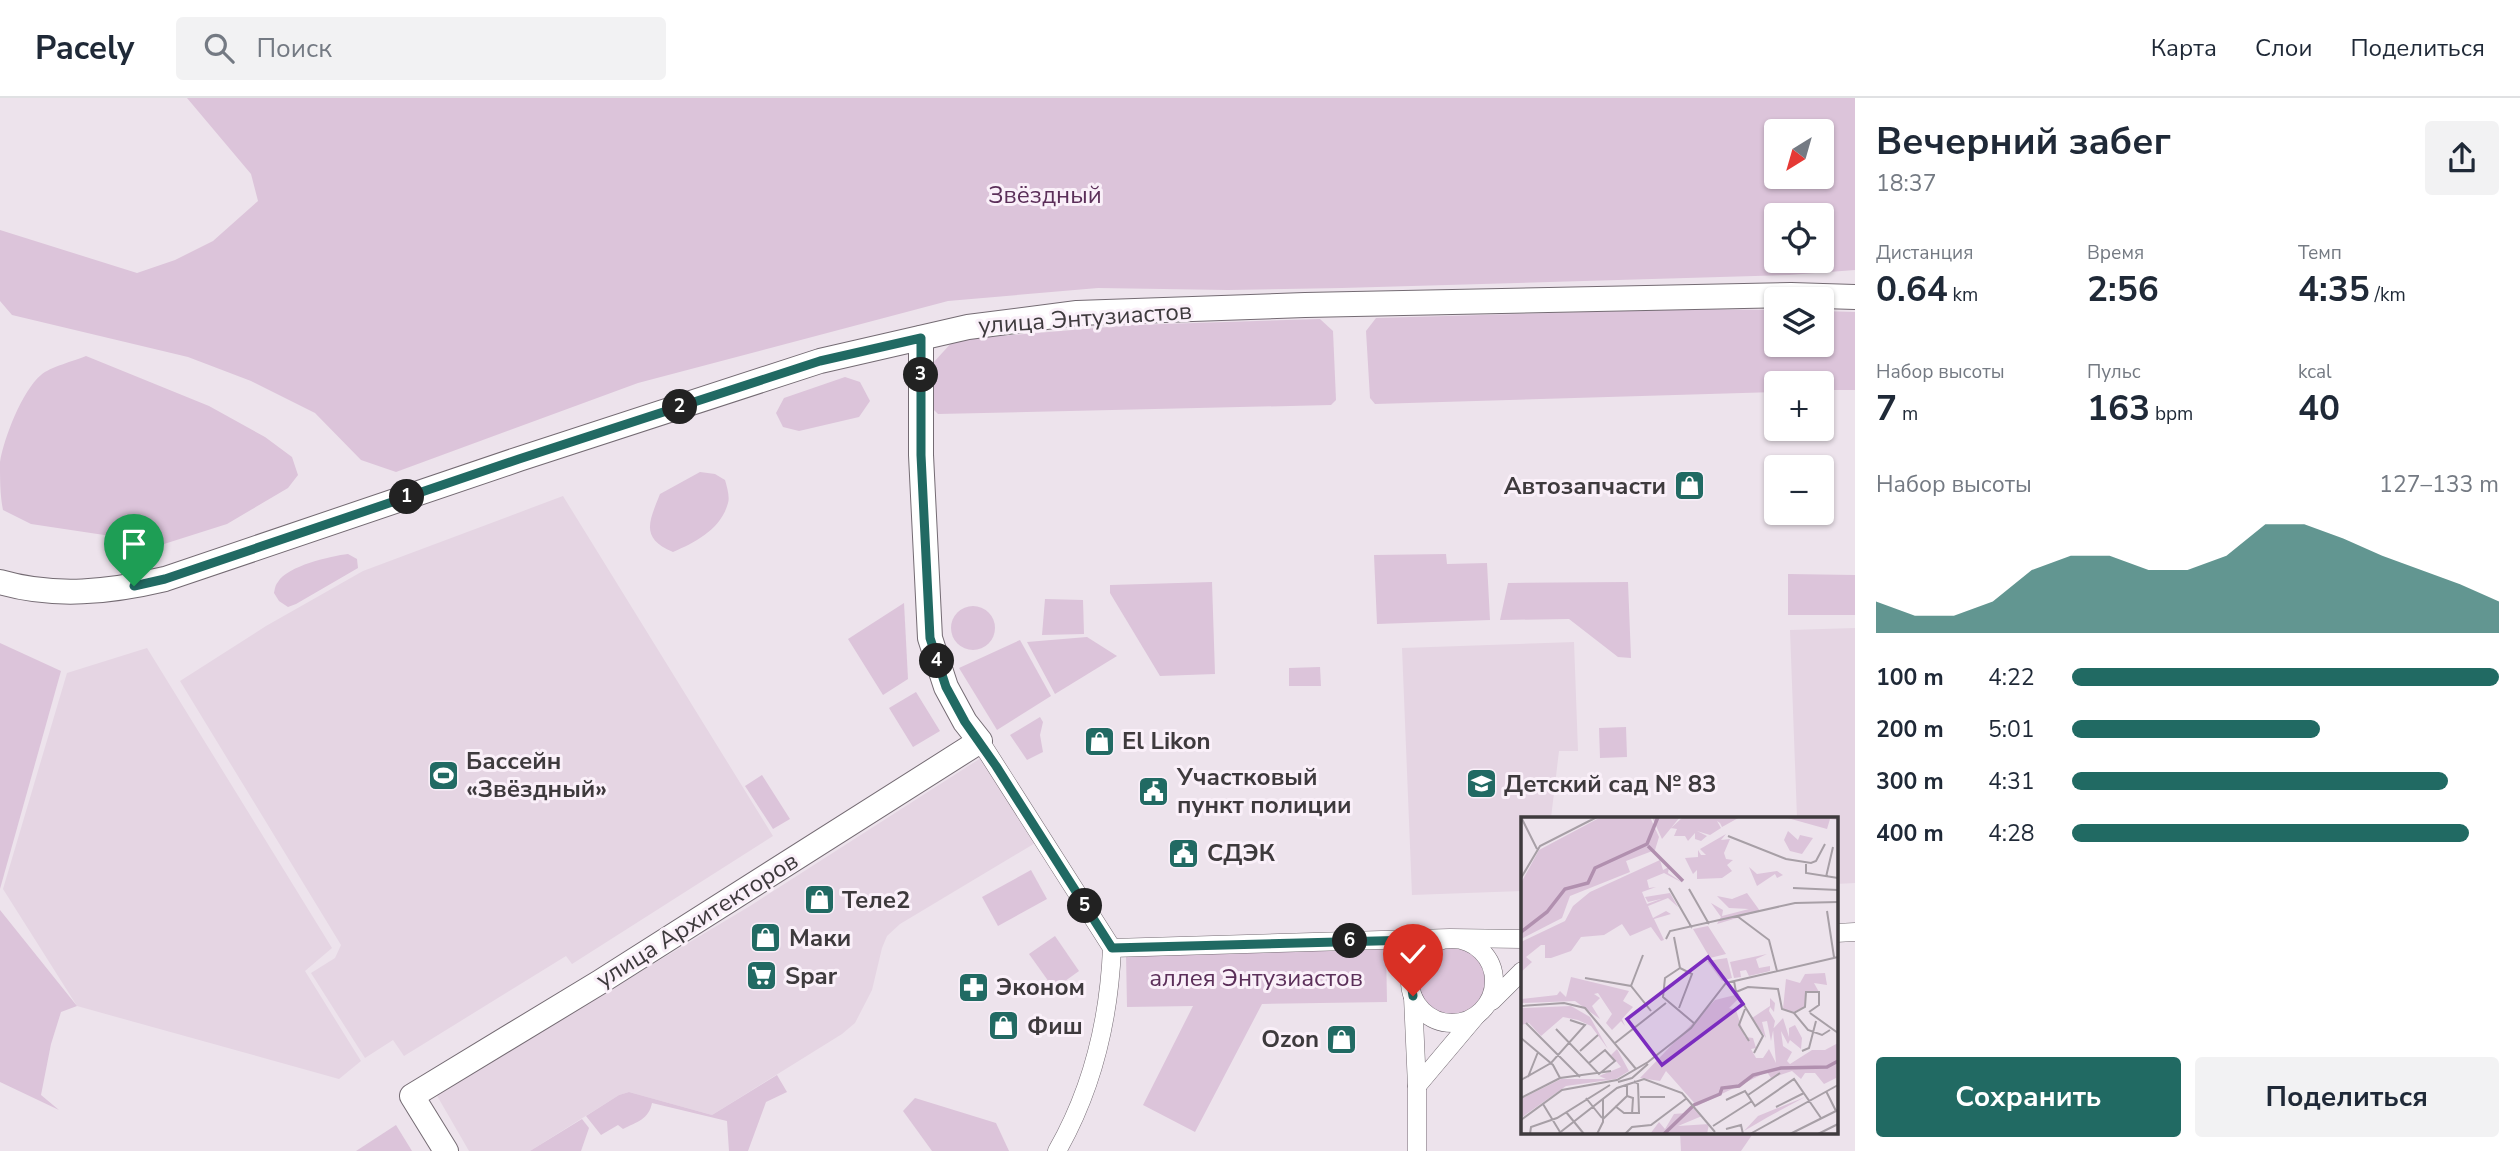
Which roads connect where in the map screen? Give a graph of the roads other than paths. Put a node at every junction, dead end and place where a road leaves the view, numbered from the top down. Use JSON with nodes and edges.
{"nodes":[{"id":1,"x":1855,"y":288,"type":"edge"},
{"id":2,"x":1834,"y":290,"type":"edge"},
{"id":3,"x":1764,"y":296,"type":"edge"},
{"id":4,"x":1834,"y":296,"type":"edge"},
{"id":5,"x":1855,"y":297,"type":"edge"},
{"id":6,"x":921,"y":338,"type":"junction"},
{"id":7,"x":0,"y":582,"type":"edge"},
{"id":8,"x":980,"y":741,"type":"junction"},
{"id":9,"x":1450,"y":938,"type":"junction"},
{"id":10,"x":1521,"y":939,"type":"edge"},
{"id":11,"x":1414,"y":940,"type":"junction"},
{"id":12,"x":1112,"y":948,"type":"junction"},
{"id":13,"x":1412,"y":966,"type":"junction"},
{"id":14,"x":1521,"y":972,"type":"edge"},
{"id":15,"x":1413,"y":996,"type":"junction"},
{"id":16,"x":1481,"y":1011,"type":"junction"},
{"id":17,"x":1417,"y":1086,"type":"junction"},
{"id":18,"x":446,"y":1151,"type":"edge"},
{"id":19,"x":1057,"y":1151,"type":"edge"},
{"id":20,"x":1417,"y":1151,"type":"edge"}],
"edges":[{"from":1,"to":2,"type":"main road","name":"улица Энтузиастов"},
{"from":3,"to":6,"type":"main road","name":"улица Энтузиастов"},
{"from":4,"to":5,"type":"main road","name":"улица Энтузиастов"},
{"from":6,"to":7,"type":"main road","name":"улица Энтузиастов"},
{"from":6,"to":8,"type":"main road"},
{"from":8,"to":12,"type":"street"},
{"from":8,"to":18,"type":"main road","name":"улица Архитекторов"},
{"from":9,"to":10,"type":"street"},
{"from":9,"to":11,"type":"street"},
{"from":9,"to":13,"type":"street"},
{"from":9,"to":16,"type":"street"},
{"from":11,"to":12,"type":"street"},
{"from":11,"to":13,"type":"street"},
{"from":12,"to":19,"type":"street"},
{"from":13,"to":15,"type":"street"},
{"from":14,"to":16,"type":"street"},
{"from":15,"to":16,"type":"street"},
{"from":15,"to":17,"type":"street"},
{"from":16,"to":17,"type":"street"},
{"from":17,"to":20,"type":"street"}]}
